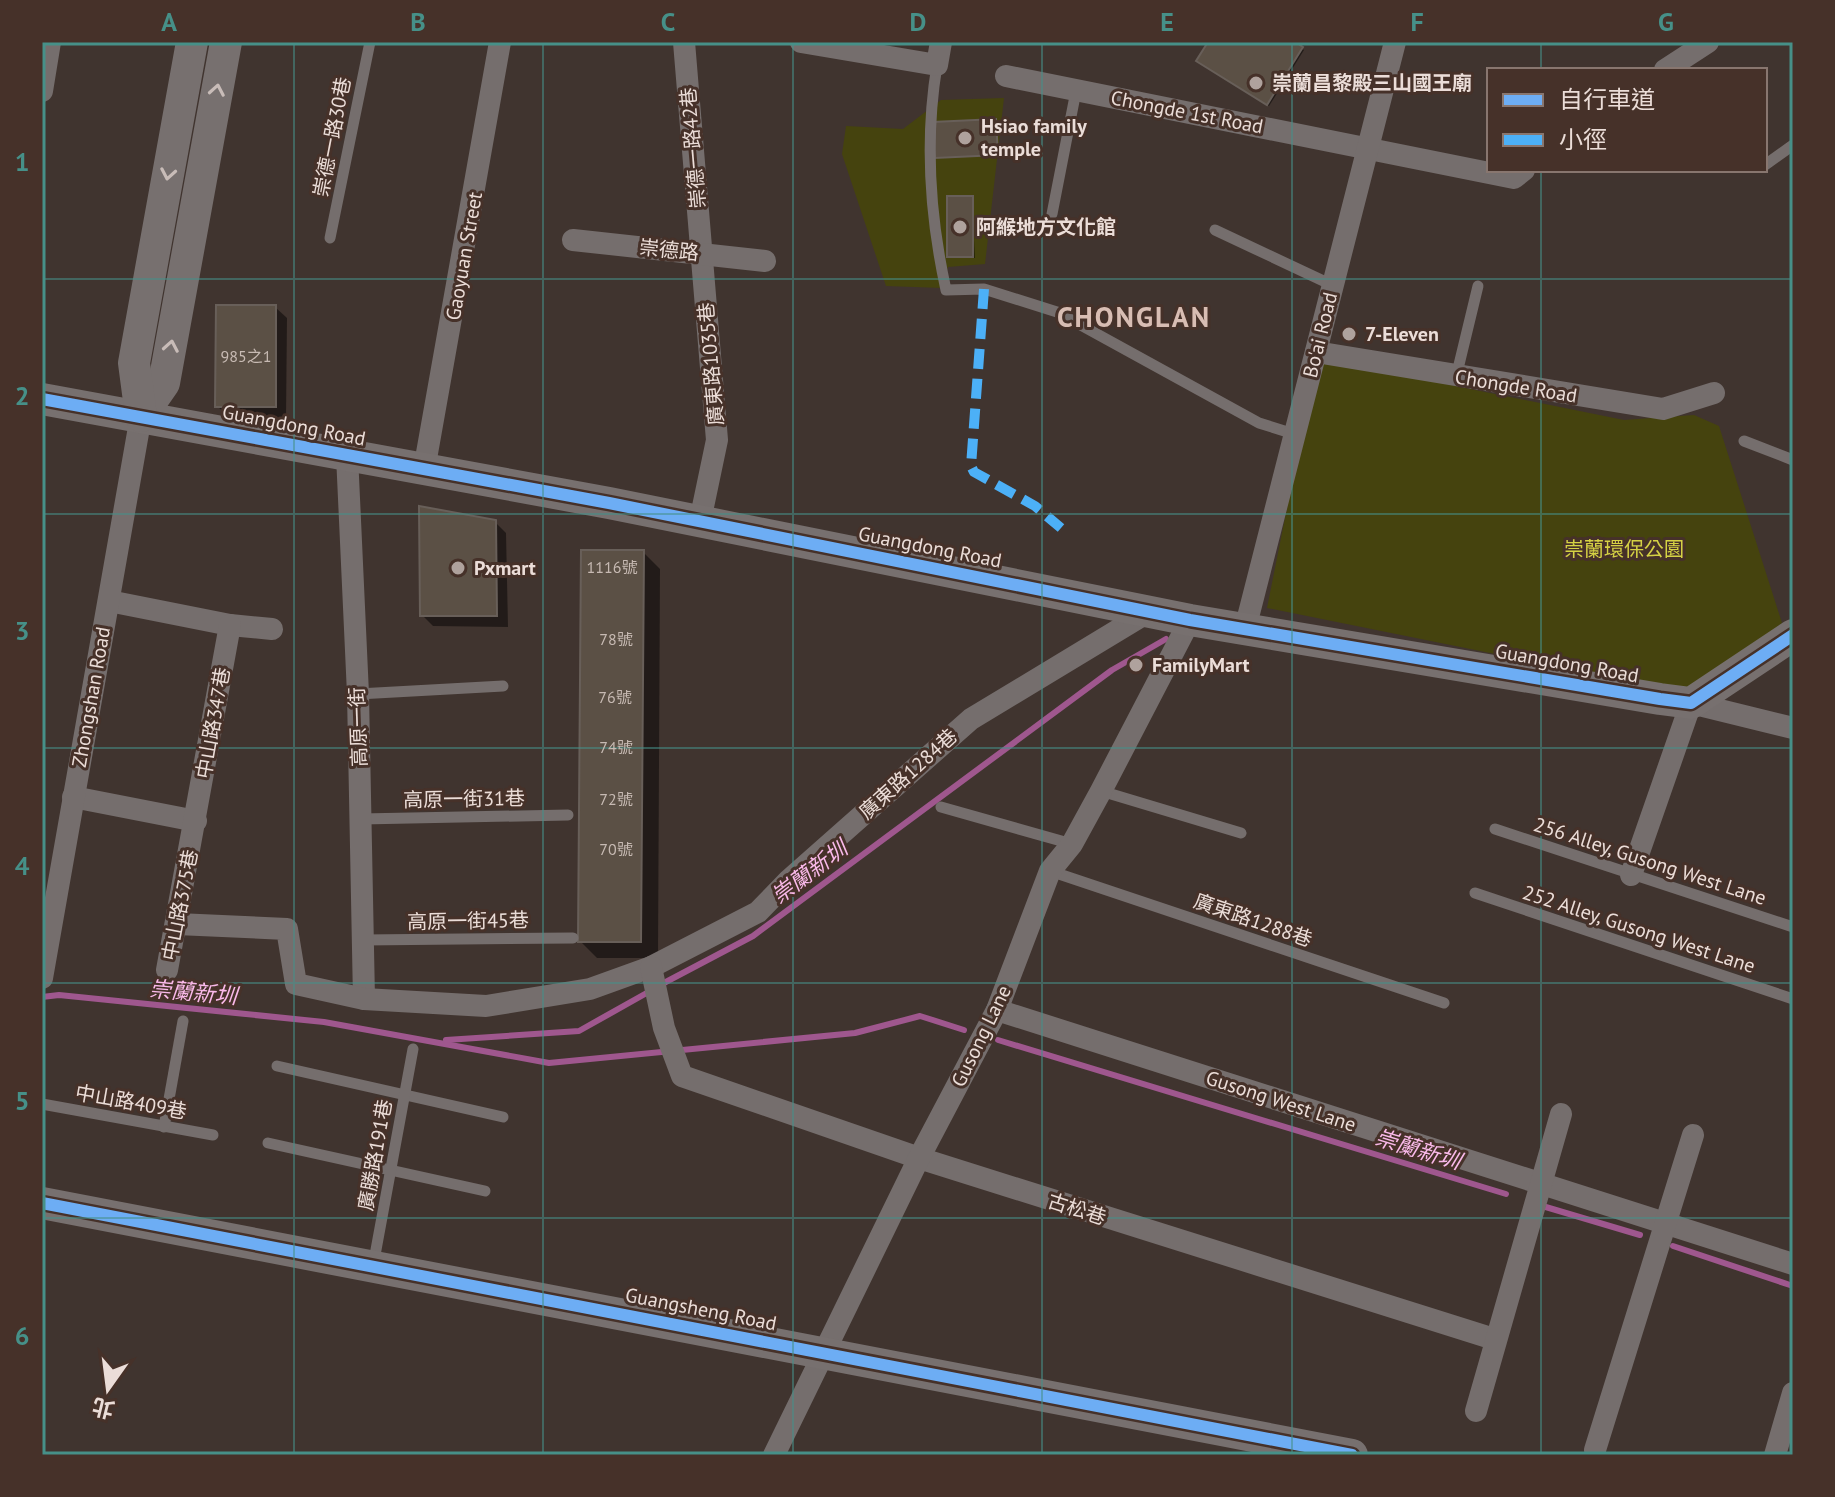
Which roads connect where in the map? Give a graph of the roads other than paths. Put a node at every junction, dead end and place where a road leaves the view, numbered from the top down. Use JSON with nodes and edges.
{"nodes":[{"id":1,"x":50,"y":42,"type":"edge"},
{"id":2,"x":192,"y":42,"type":"edge"},
{"id":3,"x":226,"y":42,"type":"edge"},
{"id":4,"x":370,"y":42,"type":"edge"},
{"id":5,"x":500,"y":42,"type":"edge"},
{"id":6,"x":684,"y":42,"type":"edge"},
{"id":7,"x":801,"y":42,"type":"edge"},
{"id":8,"x":941,"y":42,"type":"edge"},
{"id":9,"x":1395,"y":42,"type":"edge"},
{"id":10,"x":1708,"y":42,"type":"edge"},
{"id":11,"x":937,"y":65,"type":"junction"},
{"id":12,"x":1668,"y":68,"type":"edge"},
{"id":13,"x":1006,"y":76,"type":"dead end"},
{"id":14,"x":42,"y":91,"type":"edge"},
{"id":15,"x":1076,"y":91,"type":"junction"},
{"id":16,"x":1793,"y":145,"type":"edge"},
{"id":17,"x":1368,"y":146,"type":"junction"},
{"id":18,"x":1767,"y":164,"type":"edge"},
{"id":19,"x":1522,"y":172,"type":"edge"},
{"id":20,"x":1052,"y":214,"type":"dead end"},
{"id":21,"x":1215,"y":230,"type":"dead end"},
{"id":22,"x":330,"y":238,"type":"dead end"},
{"id":23,"x":573,"y":240,"type":"dead end"},
{"id":24,"x":702,"y":253,"type":"junction"},
{"id":25,"x":765,"y":261,"type":"dead end"},
{"id":26,"x":1332,"y":285,"type":"junction"},
{"id":27,"x":1478,"y":286,"type":"dead end"},
{"id":28,"x":1316,"y":352,"type":"junction"},
{"id":29,"x":1456,"y":377,"type":"junction"},
{"id":30,"x":1714,"y":393,"type":"dead end"},
{"id":31,"x":42,"y":399,"type":"edge"},
{"id":32,"x":141,"y":416,"type":"junction"},
{"id":33,"x":1294,"y":434,"type":"junction"},
{"id":34,"x":1744,"y":441,"type":"dead end"},
{"id":35,"x":347,"y":455,"type":"junction"},
{"id":36,"x":1793,"y":460,"type":"edge"},
{"id":37,"x":424,"y":470,"type":"junction"},
{"id":38,"x":700,"y":521,"type":"junction"},
{"id":39,"x":109,"y":601,"type":"junction"},
{"id":40,"x":1148,"y":612,"type":"junction"},
{"id":41,"x":1190,"y":620,"type":"junction"},
{"id":42,"x":230,"y":625,"type":"junction"},
{"id":43,"x":272,"y":629,"type":"dead end"},
{"id":44,"x":1245,"y":629,"type":"junction"},
{"id":45,"x":1793,"y":635,"type":"edge"},
{"id":46,"x":503,"y":686,"type":"dead end"},
{"id":47,"x":358,"y":694,"type":"junction"},
{"id":48,"x":1691,"y":703,"type":"junction"},
{"id":49,"x":1793,"y":728,"type":"edge"},
{"id":50,"x":1101,"y":791,"type":"junction"},
{"id":51,"x":73,"y":797,"type":"junction"},
{"id":52,"x":941,"y":807,"type":"dead end"},
{"id":53,"x":568,"y":815,"type":"dead end"},
{"id":54,"x":361,"y":819,"type":"junction"},
{"id":55,"x":196,"y":821,"type":"junction"},
{"id":56,"x":1495,"y":829,"type":"dead end"},
{"id":57,"x":1241,"y":833,"type":"dead end"},
{"id":58,"x":1072,"y":844,"type":"junction"},
{"id":59,"x":1050,"y":871,"type":"junction"},
{"id":60,"x":1631,"y":875,"type":"junction"},
{"id":61,"x":1475,"y":893,"type":"dead end"},
{"id":62,"x":177,"y":924,"type":"junction"},
{"id":63,"x":1793,"y":927,"type":"edge"},
{"id":64,"x":573,"y":938,"type":"dead end"},
{"id":65,"x":363,"y":940,"type":"junction"},
{"id":66,"x":651,"y":967,"type":"junction"},
{"id":67,"x":167,"y":970,"type":"dead end"},
{"id":68,"x":42,"y":978,"type":"edge"},
{"id":69,"x":364,"y":999,"type":"junction"},
{"id":70,"x":1793,"y":999,"type":"edge"},
{"id":71,"x":1444,"y":1003,"type":"dead end"},
{"id":72,"x":997,"y":1010,"type":"junction"},
{"id":73,"x":183,"y":1021,"type":"dead end"},
{"id":74,"x":413,"y":1049,"type":"dead end"},
{"id":75,"x":277,"y":1066,"type":"dead end"},
{"id":76,"x":404,"y":1095,"type":"junction"},
{"id":77,"x":42,"y":1104,"type":"edge"},
{"id":78,"x":1561,"y":1114,"type":"dead end"},
{"id":79,"x":503,"y":1117,"type":"dead end"},
{"id":80,"x":164,"y":1127,"type":"junction"},
{"id":81,"x":213,"y":1135,"type":"dead end"},
{"id":82,"x":1693,"y":1135,"type":"dead end"},
{"id":83,"x":268,"y":1143,"type":"dead end"},
{"id":84,"x":919,"y":1158,"type":"junction"},
{"id":85,"x":391,"y":1170,"type":"junction"},
{"id":86,"x":1542,"y":1184,"type":"junction"},
{"id":87,"x":485,"y":1191,"type":"dead end"},
{"id":88,"x":42,"y":1203,"type":"edge"},
{"id":89,"x":1664,"y":1225,"type":"junction"},
{"id":90,"x":1793,"y":1264,"type":"edge"},
{"id":91,"x":373,"y":1266,"type":"junction"},
{"id":92,"x":1494,"y":1339,"type":"junction"},
{"id":93,"x":826,"y":1353,"type":"junction"},
{"id":94,"x":1793,"y":1395,"type":"edge"},
{"id":95,"x":1476,"y":1411,"type":"dead end"},
{"id":96,"x":1595,"y":1450,"type":"dead end"},
{"id":97,"x":774,"y":1455,"type":"edge"},
{"id":98,"x":1352,"y":1455,"type":"edge"},
{"id":99,"x":1775,"y":1455,"type":"edge"}],
"edges":[{"from":1,"to":14,"type":"street"},
{"from":2,"to":32,"type":"street","name":"Zhongshan Road","one_way":true},
{"from":32,"to":3,"type":"street","name":"Zhongshan Road","one_way":true},
{"from":4,"to":22,"type":"lane","name":"崇德一路30巷"},
{"from":5,"to":37,"type":"street","name":"Gaoyuan Street"},
{"from":6,"to":24,"type":"street","name":"崇德一路42巷"},
{"from":7,"to":11,"type":"street"},
{"from":8,"to":11,"type":"street"},
{"from":9,"to":17,"type":"street","name":"Bo'ai Road"},
{"from":10,"to":12,"type":"street"},
{"from":11,"to":33,"type":"lane"},
{"from":13,"to":15,"type":"street","name":"Chongde 1st Road"},
{"from":15,"to":17,"type":"street","name":"Chongde 1st Road"},
{"from":15,"to":20,"type":"lane"},
{"from":16,"to":18,"type":"lane"},
{"from":17,"to":19,"type":"street","name":"Chongde 1st Road"},
{"from":17,"to":26,"type":"street","name":"Bo'ai Road"},
{"from":21,"to":26,"type":"lane"},
{"from":23,"to":24,"type":"street","name":"崇德路"},
{"from":24,"to":25,"type":"street","name":"崇德路"},
{"from":24,"to":38,"type":"street","name":"廣東路1035巷"},
{"from":26,"to":28,"type":"street","name":"Bo'ai Road"},
{"from":27,"to":29,"type":"lane"},
{"from":28,"to":29,"type":"street","name":"Chongde Road"},
{"from":28,"to":33,"type":"street","name":"Bo'ai Road"},
{"from":29,"to":30,"type":"street","name":"Chongde Road"},
{"from":31,"to":32,"type":"street","name":"Guangdong Road"},
{"from":32,"to":35,"type":"street","name":"Guangdong Road"},
{"from":32,"to":39,"type":"street","name":"Zhongshan Road"},
{"from":33,"to":44,"type":"street","name":"Bo'ai Road"},
{"from":34,"to":36,"type":"lane"},
{"from":35,"to":37,"type":"street","name":"Guangdong Road"},
{"from":35,"to":47,"type":"street","name":"高原一街"},
{"from":37,"to":38,"type":"street","name":"Guangdong Road"},
{"from":38,"to":40,"type":"street","name":"Guangdong Road"},
{"from":39,"to":42,"type":"street"},
{"from":39,"to":51,"type":"street","name":"Zhongshan Road"},
{"from":40,"to":41,"type":"street","name":"Guangdong Road"},
{"from":40,"to":66,"type":"street","name":"廣東路1284巷"},
{"from":41,"to":44,"type":"street","name":"Guangdong Road"},
{"from":41,"to":50,"type":"street","name":"Gusong Lane"},
{"from":42,"to":43,"type":"street"},
{"from":42,"to":55,"type":"street","name":"中山路347巷"},
{"from":44,"to":48,"type":"street","name":"Guangdong Road"},
{"from":45,"to":48,"type":"street"},
{"from":46,"to":47,"type":"lane"},
{"from":47,"to":54,"type":"street","name":"高原一街"},
{"from":48,"to":49,"type":"street"},
{"from":48,"to":60,"type":"street"},
{"from":50,"to":57,"type":"lane"},
{"from":50,"to":58,"type":"street","name":"Gusong Lane"},
{"from":51,"to":55,"type":"street","name":"中山路375巷"},
{"from":51,"to":68,"type":"street","name":"Zhongshan Road"},
{"from":52,"to":58,"type":"lane"},
{"from":53,"to":54,"type":"lane","name":"高原一街31巷"},
{"from":54,"to":65,"type":"street","name":"高原一街"},
{"from":55,"to":62,"type":"street","name":"中山路375巷"},
{"from":56,"to":60,"type":"lane","name":"256 Alley, Gusong West Lane"},
{"from":58,"to":59,"type":"street","name":"Gusong Lane"},
{"from":59,"to":71,"type":"lane","name":"廣東路1288巷"},
{"from":59,"to":72,"type":"street","name":"Gusong Lane"},
{"from":60,"to":63,"type":"lane","name":"256 Alley, Gusong West Lane"},
{"from":61,"to":70,"type":"lane","name":"252 Alley, Gusong West Lane"},
{"from":62,"to":67,"type":"street","name":"中山路375巷"},
{"from":62,"to":69,"type":"street","name":"廣東路1284巷"},
{"from":64,"to":65,"type":"lane","name":"高原一街45巷"},
{"from":65,"to":69,"type":"street","name":"高原一街"},
{"from":66,"to":69,"type":"street","name":"廣東路1284巷"},
{"from":66,"to":84,"type":"street","name":"古松巷"},
{"from":72,"to":84,"type":"street","name":"Gusong Lane"},
{"from":72,"to":86,"type":"street","name":"Gusong West Lane"},
{"from":73,"to":80,"type":"lane"},
{"from":74,"to":76,"type":"lane","name":"廣勝路191巷"},
{"from":75,"to":76,"type":"lane"},
{"from":76,"to":79,"type":"lane"},
{"from":76,"to":85,"type":"lane","name":"廣勝路191巷"},
{"from":77,"to":80,"type":"lane","name":"中山路409巷"},
{"from":78,"to":86,"type":"street"},
{"from":80,"to":81,"type":"lane","name":"中山路409巷"},
{"from":82,"to":89,"type":"street"},
{"from":83,"to":85,"type":"lane"},
{"from":84,"to":92,"type":"street","name":"古松巷"},
{"from":84,"to":93,"type":"street","name":"Gusong Lane"},
{"from":85,"to":87,"type":"lane"},
{"from":85,"to":91,"type":"lane","name":"廣勝路191巷"},
{"from":86,"to":89,"type":"street","name":"Gusong West Lane"},
{"from":86,"to":92,"type":"street"},
{"from":88,"to":91,"type":"street","name":"Guangsheng Road"},
{"from":89,"to":90,"type":"street","name":"Gusong West Lane"},
{"from":89,"to":96,"type":"street"},
{"from":91,"to":93,"type":"street","name":"Guangsheng Road"},
{"from":92,"to":95,"type":"street"},
{"from":93,"to":97,"type":"street","name":"Gusong Lane"},
{"from":93,"to":98,"type":"street","name":"Guangsheng Road"},
{"from":94,"to":99,"type":"street"}]}
